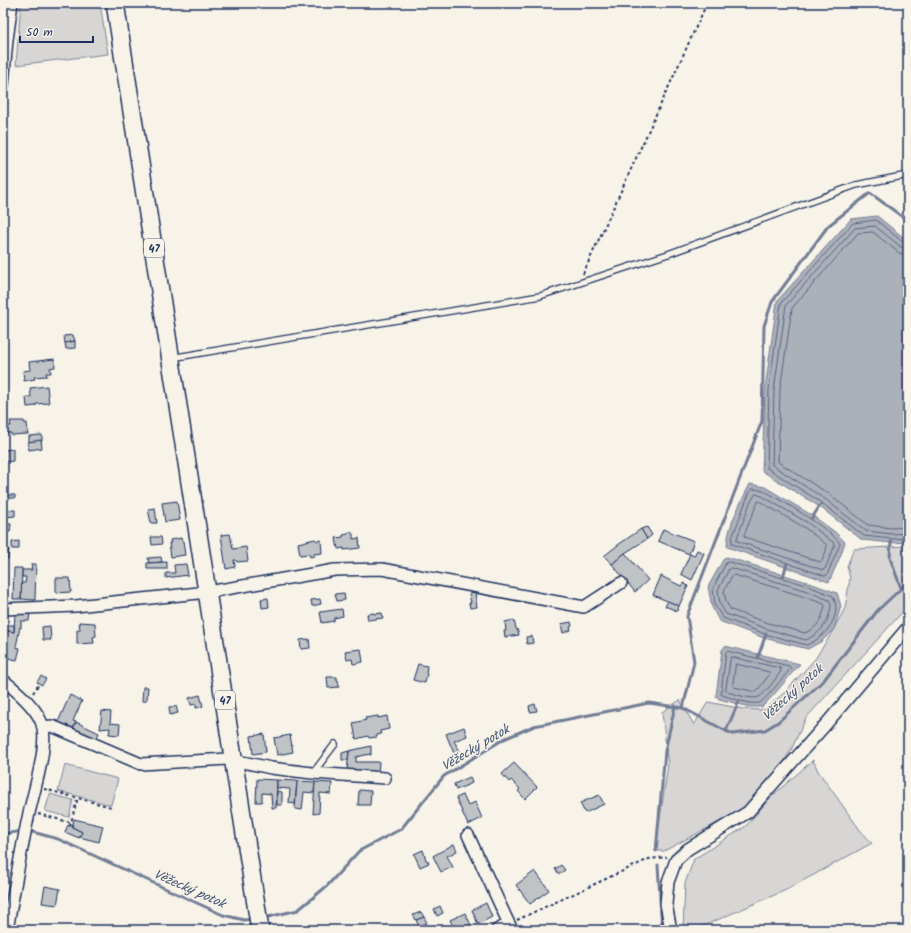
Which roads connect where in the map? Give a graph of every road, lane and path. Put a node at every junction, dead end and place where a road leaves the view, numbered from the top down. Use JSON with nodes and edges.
{"nodes":[{"id":1,"x":12,"y":3,"type":"edge"},
{"id":2,"x":115,"y":3,"type":"edge"},
{"id":3,"x":707,"y":3,"type":"edge"},
{"id":4,"x":3,"y":85,"type":"edge"},
{"id":5,"x":908,"y":174,"type":"edge"},
{"id":6,"x":578,"y":284,"type":"junction"},
{"id":7,"x":171,"y":358,"type":"junction"},
{"id":8,"x":621,"y":582,"type":"dead end"},
{"id":9,"x":208,"y":592,"type":"junction"},
{"id":10,"x":3,"y":609,"type":"edge"},
{"id":11,"x":908,"y":626,"type":"edge"},
{"id":12,"x":3,"y":680,"type":"edge"},
{"id":13,"x":43,"y":727,"type":"junction"},
{"id":14,"x":335,"y":744,"type":"dead end"},
{"id":15,"x":235,"y":761,"type":"junction"},
{"id":16,"x":312,"y":773,"type":"junction"},
{"id":17,"x":384,"y":778,"type":"dead end"},
{"id":18,"x":35,"y":787,"type":"junction"},
{"id":19,"x":77,"y":797,"type":"junction"},
{"id":20,"x":111,"y":807,"type":"dead end"},
{"id":21,"x":30,"y":812,"type":"junction"},
{"id":22,"x":72,"y":823,"type":"junction"},
{"id":23,"x":70,"y":826,"type":"dead end"},
{"id":24,"x":468,"y":835,"type":"dead end"},
{"id":25,"x":676,"y":860,"type":"junction"},
{"id":26,"x":511,"y":927,"type":"edge"},
{"id":27,"x":7,"y":930,"type":"edge"},
{"id":28,"x":260,"y":930,"type":"edge"},
{"id":29,"x":497,"y":930,"type":"edge"},
{"id":30,"x":670,"y":930,"type":"edge"}],
"edges":[{"from":1,"to":4,"type":"street"},
{"from":2,"to":7,"type":"main road","number":"47"},
{"from":3,"to":6,"type":"path"},
{"from":5,"to":6,"type":"lane"},
{"from":6,"to":7,"type":"lane"},
{"from":7,"to":9,"type":"main road","number":"47"},
{"from":8,"to":9,"type":"street"},
{"from":9,"to":10,"type":"street"},
{"from":9,"to":15,"type":"main road","number":"47"},
{"from":11,"to":25,"type":"street"},
{"from":12,"to":13,"type":"street"},
{"from":13,"to":15,"type":"street"},
{"from":13,"to":18,"type":"street"},
{"from":14,"to":16,"type":"lane"},
{"from":15,"to":16,"type":"street"},
{"from":15,"to":28,"type":"main road","number":"47"},
{"from":16,"to":17,"type":"street"},
{"from":18,"to":19,"type":"path"},
{"from":18,"to":21,"type":"street"},
{"from":19,"to":20,"type":"path"},
{"from":19,"to":22,"type":"path"},
{"from":21,"to":22,"type":"path"},
{"from":21,"to":27,"type":"street"},
{"from":22,"to":23,"type":"path"},
{"from":24,"to":26,"type":"street"},
{"from":25,"to":26,"type":"path"},
{"from":25,"to":30,"type":"street"},
{"from":26,"to":29,"type":"street"}]}
